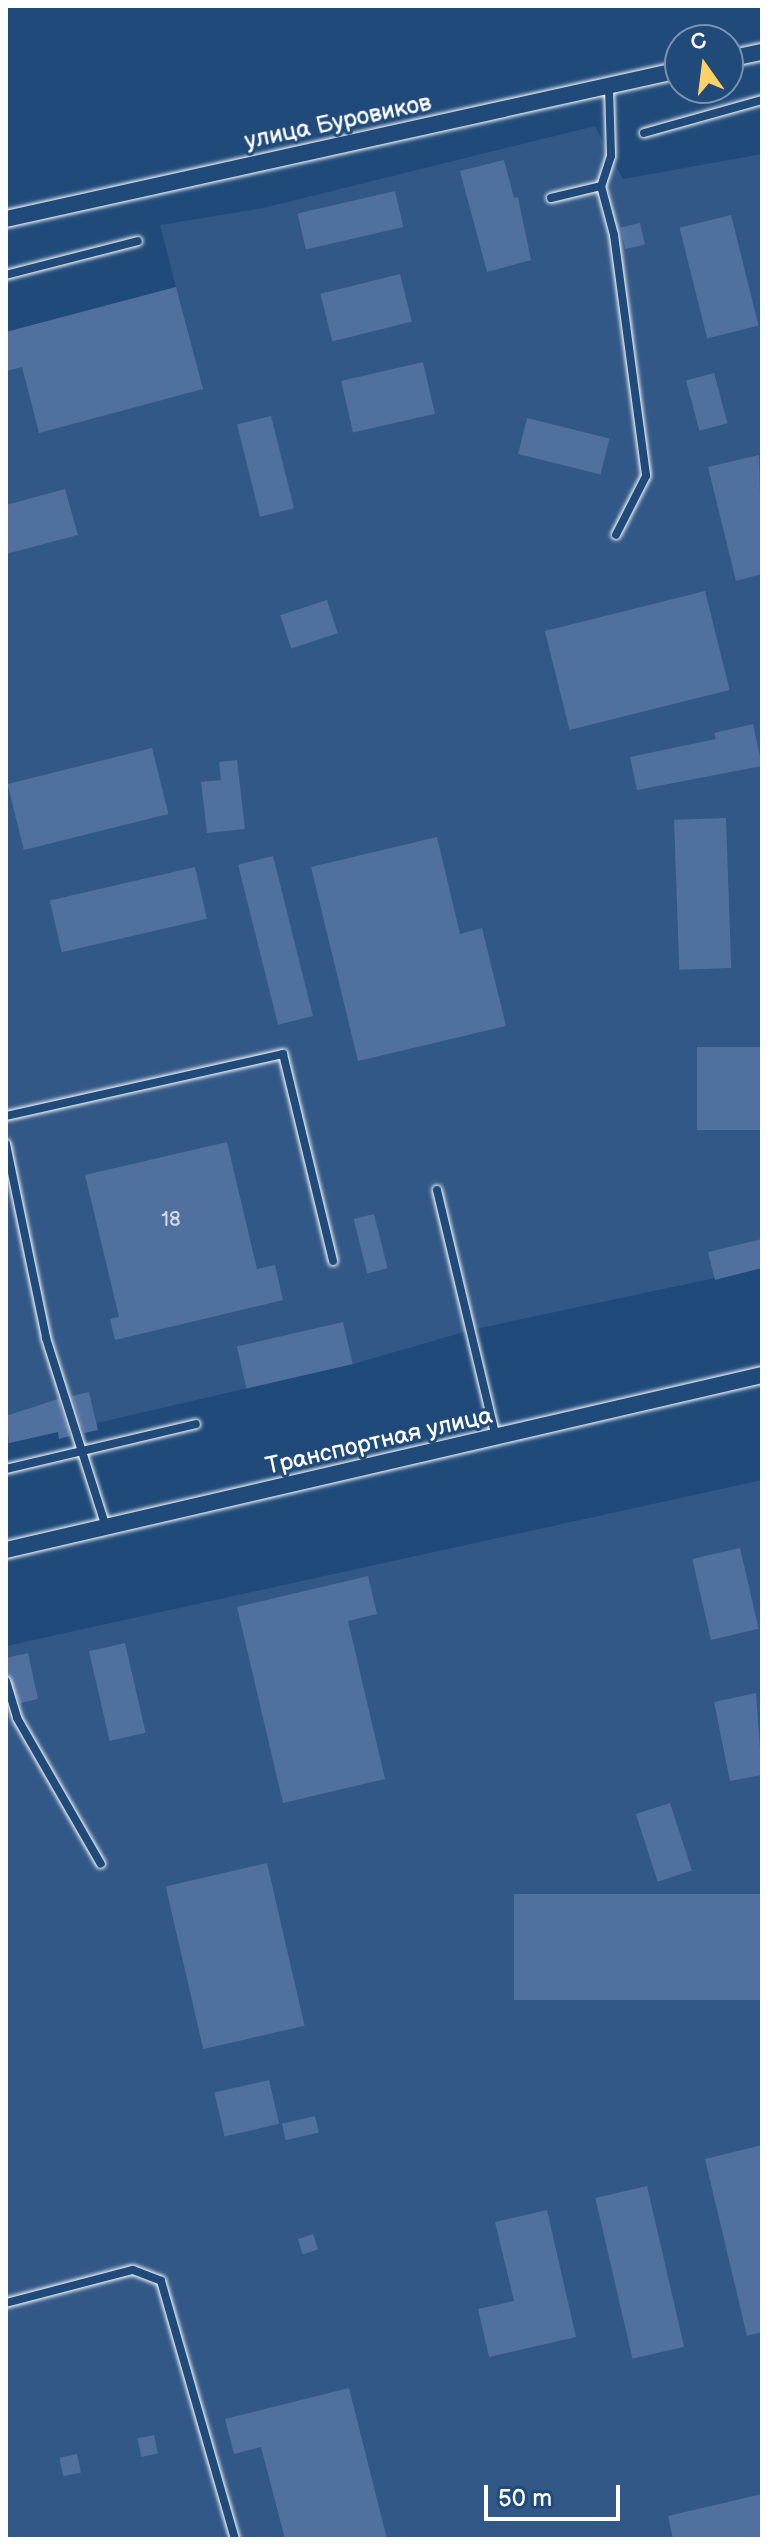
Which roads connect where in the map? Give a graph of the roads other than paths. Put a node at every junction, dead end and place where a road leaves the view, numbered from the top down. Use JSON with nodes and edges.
{"nodes":[{"id":1,"x":664,"y":74,"type":"edge"},
{"id":2,"x":609,"y":87,"type":"junction"},
{"id":3,"x":762,"y":100,"type":"edge"},
{"id":4,"x":644,"y":133,"type":"dead end"},
{"id":5,"x":601,"y":186,"type":"junction"},
{"id":6,"x":551,"y":198,"type":"dead end"},
{"id":7,"x":6,"y":219,"type":"edge"},
{"id":8,"x":138,"y":241,"type":"dead end"},
{"id":9,"x":6,"y":275,"type":"edge"},
{"id":10,"x":616,"y":535,"type":"dead end"},
{"id":11,"x":6,"y":1116,"type":"edge"},
{"id":12,"x":6,"y":1144,"type":"edge"},
{"id":13,"x":437,"y":1190,"type":"dead end"},
{"id":14,"x":333,"y":1261,"type":"dead end"},
{"id":15,"x":762,"y":1375,"type":"edge"},
{"id":16,"x":196,"y":1424,"type":"dead end"},
{"id":17,"x":497,"y":1439,"type":"junction"},
{"id":18,"x":84,"y":1451,"type":"junction"},
{"id":19,"x":6,"y":1469,"type":"edge"},
{"id":20,"x":106,"y":1527,"type":"junction"},
{"id":21,"x":6,"y":1550,"type":"edge"},
{"id":22,"x":6,"y":1681,"type":"edge"},
{"id":23,"x":101,"y":1864,"type":"dead end"},
{"id":24,"x":6,"y":2303,"type":"edge"},
{"id":25,"x":235,"y":2539,"type":"edge"}],
"edges":[{"from":1,"to":2,"type":"street","name":"улица Буровиков"},
{"from":2,"to":5,"type":"lane"},
{"from":2,"to":7,"type":"street","name":"улица Буровиков"},
{"from":3,"to":4,"type":"lane"},
{"from":5,"to":6,"type":"lane"},
{"from":5,"to":10,"type":"lane"},
{"from":8,"to":9,"type":"lane"},
{"from":11,"to":14,"type":"lane"},
{"from":12,"to":18,"type":"lane"},
{"from":13,"to":17,"type":"lane"},
{"from":15,"to":17,"type":"street","name":"Транспортная улица"},
{"from":16,"to":18,"type":"lane"},
{"from":17,"to":20,"type":"street","name":"Транспортная улица"},
{"from":18,"to":19,"type":"lane"},
{"from":18,"to":20,"type":"lane"},
{"from":20,"to":21,"type":"street","name":"Транспортная улица"},
{"from":22,"to":23,"type":"lane"},
{"from":24,"to":25,"type":"lane"}]}
